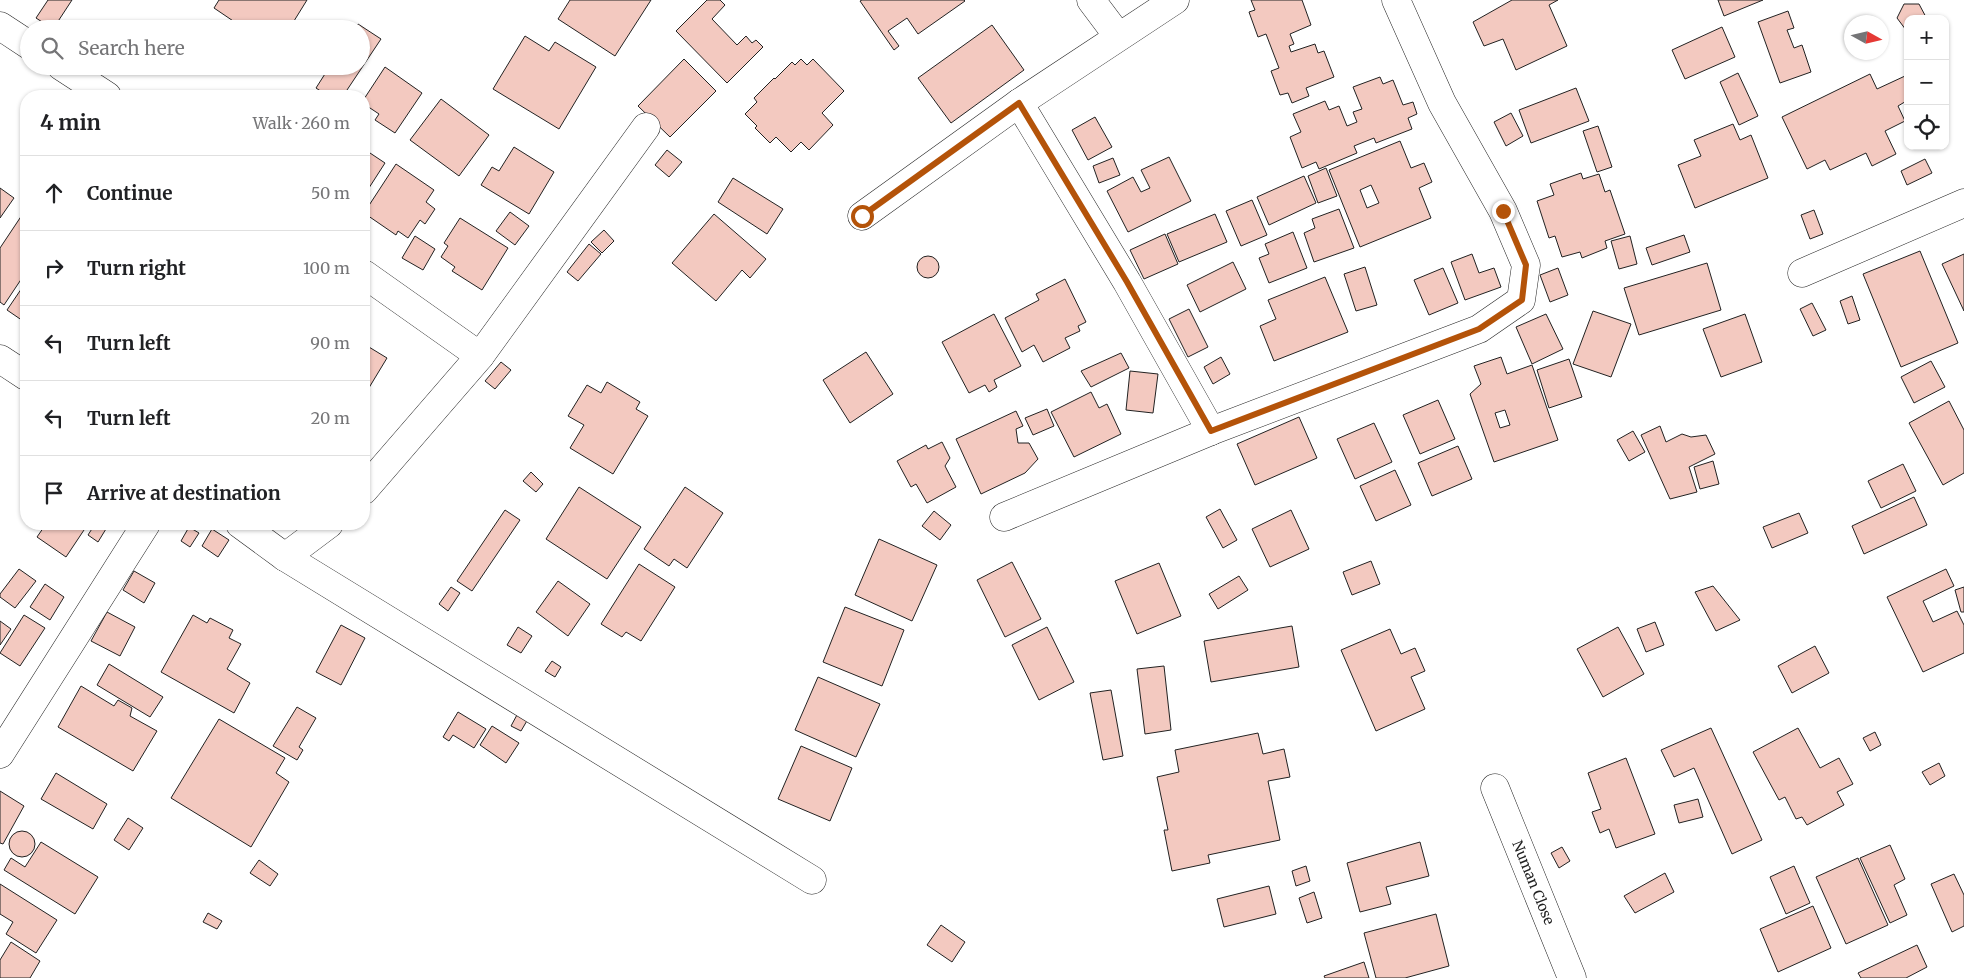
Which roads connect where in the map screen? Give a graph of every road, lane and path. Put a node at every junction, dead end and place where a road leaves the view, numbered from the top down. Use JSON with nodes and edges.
{"nodes":[{"id":1,"x":1091,"y":0,"type":"edge"},
{"id":2,"x":1175,"y":0,"type":"edge"},
{"id":3,"x":1396,"y":0,"type":"edge"},
{"id":4,"x":0,"y":26,"type":"edge"},
{"id":5,"x":1118,"y":36,"type":"junction"},
{"id":6,"x":20,"y":39,"type":"edge"},
{"id":7,"x":75,"y":75,"type":"edge"},
{"id":8,"x":98,"y":90,"type":"edge"},
{"id":9,"x":1019,"y":103,"type":"junction"},
{"id":10,"x":646,"y":127,"type":"dead end"},
{"id":11,"x":1964,"y":203,"type":"edge"},
{"id":12,"x":862,"y":216,"type":"dead end"},
{"id":13,"x":1802,"y":273,"type":"dead end"},
{"id":14,"x":370,"y":278,"type":"edge"},
{"id":15,"x":480,"y":356,"type":"junction"},
{"id":16,"x":0,"y":359,"type":"edge"},
{"id":17,"x":20,"y":372,"type":"edge"},
{"id":18,"x":1211,"y":431,"type":"junction"},
{"id":19,"x":370,"y":483,"type":"edge"},
{"id":20,"x":1004,"y":517,"type":"dead end"},
{"id":21,"x":142,"y":530,"type":"edge"},
{"id":22,"x":248,"y":530,"type":"edge"},
{"id":23,"x":321,"y":530,"type":"edge"},
{"id":24,"x":285,"y":556,"type":"junction"},
{"id":25,"x":0,"y":754,"type":"edge"},
{"id":26,"x":1495,"y":788,"type":"dead end"},
{"id":27,"x":812,"y":880,"type":"dead end"},
{"id":28,"x":1572,"y":978,"type":"edge"}],
"edges":[{"from":1,"to":5,"type":"street"},
{"from":2,"to":5,"type":"street"},
{"from":3,"to":18,"type":"street"},
{"from":4,"to":6,"type":"street"},
{"from":5,"to":9,"type":"street"},
{"from":7,"to":8,"type":"street"},
{"from":9,"to":12,"type":"street"},
{"from":9,"to":18,"type":"street"},
{"from":10,"to":15,"type":"street"},
{"from":11,"to":13,"type":"street"},
{"from":14,"to":15,"type":"street"},
{"from":15,"to":19,"type":"street"},
{"from":16,"to":17,"type":"street"},
{"from":18,"to":20,"type":"street"},
{"from":21,"to":25,"type":"street"},
{"from":22,"to":24,"type":"street"},
{"from":23,"to":24,"type":"street"},
{"from":24,"to":27,"type":"street"},
{"from":26,"to":28,"type":"street","name":"Numan Close"}]}
